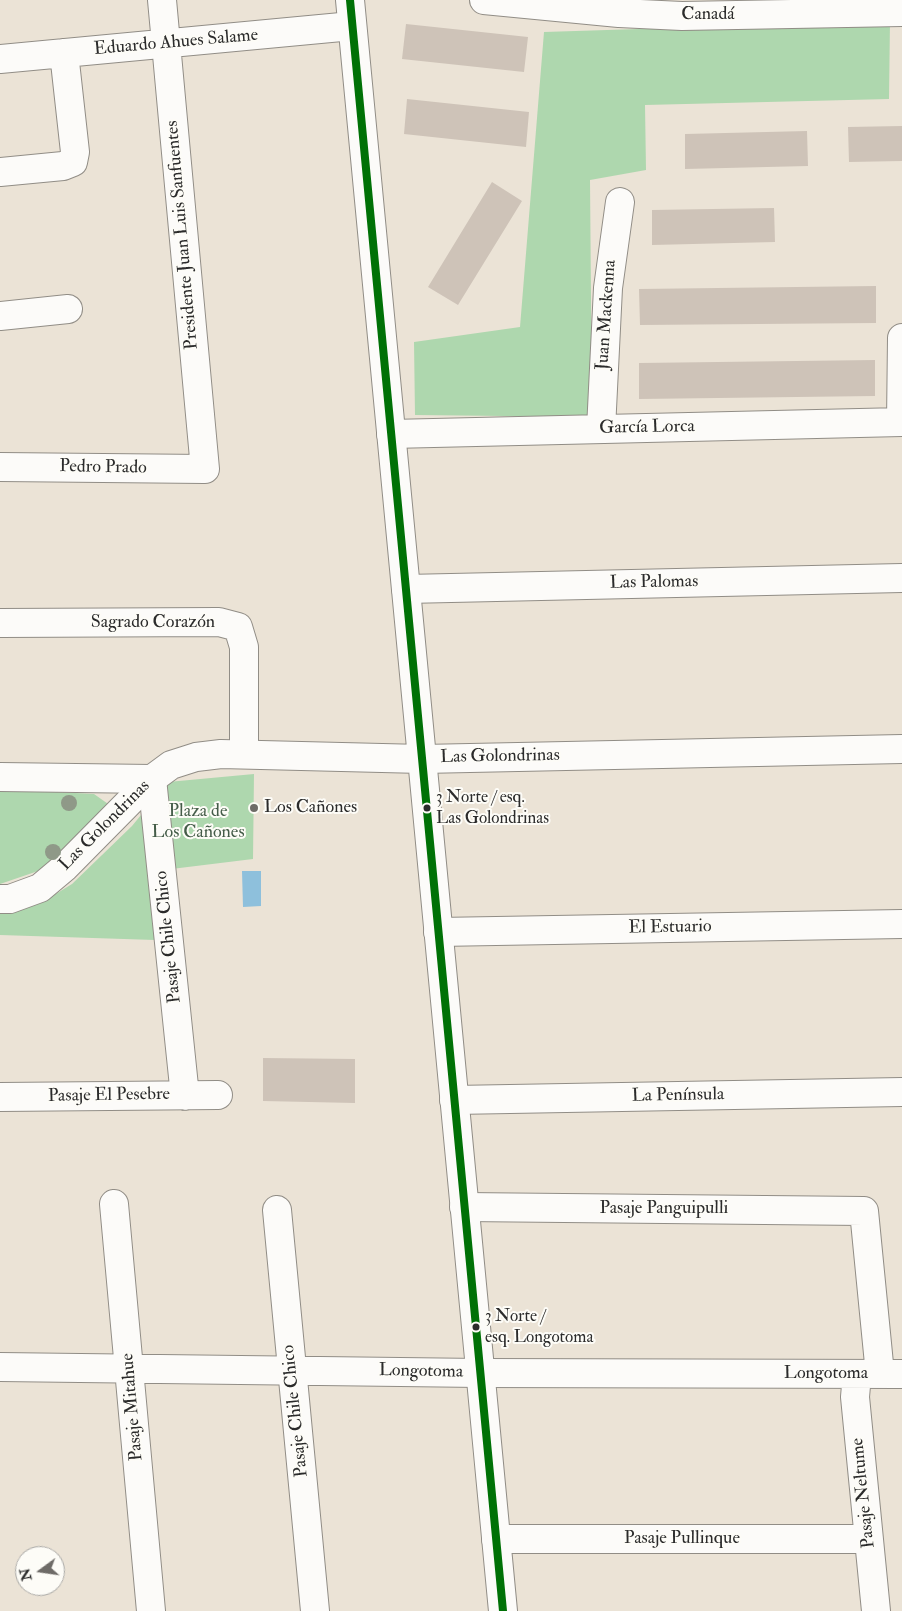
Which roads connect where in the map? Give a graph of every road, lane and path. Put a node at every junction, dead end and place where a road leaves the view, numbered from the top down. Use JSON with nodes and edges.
{"nodes":[{"id":1,"x":162,"y":0,"type":"edge"},
{"id":2,"x":484,"y":0,"type":"edge"},
{"id":3,"x":559,"y":4,"type":"edge"},
{"id":4,"x":750,"y":8,"type":"edge"},
{"id":5,"x":902,"y":12,"type":"edge"},
{"id":6,"x":351,"y":13,"type":"edge"},
{"id":7,"x":166,"y":44,"type":"junction"},
{"id":8,"x":64,"y":53,"type":"junction"},
{"id":9,"x":0,"y":59,"type":"edge"},
{"id":10,"x":0,"y":172,"type":"edge"},
{"id":11,"x":620,"y":202,"type":"dead end"},
{"id":12,"x":68,"y":309,"type":"dead end"},
{"id":13,"x":0,"y":316,"type":"edge"},
{"id":14,"x":902,"y":338,"type":"edge"},
{"id":15,"x":901,"y":422,"type":"edge"},
{"id":16,"x":600,"y":429,"type":"junction"},
{"id":17,"x":391,"y":434,"type":"junction"},
{"id":18,"x":0,"y":467,"type":"edge"},
{"id":19,"x":206,"y":470,"type":"joint"},
{"id":20,"x":902,"y":578,"type":"edge"},
{"id":21,"x":406,"y":589,"type":"junction"},
{"id":22,"x":0,"y":623,"type":"edge"},
{"id":23,"x":902,"y":749,"type":"edge"},
{"id":24,"x":244,"y":754,"type":"junction"},
{"id":25,"x":422,"y":758,"type":"junction"},
{"id":26,"x":0,"y":777,"type":"edge"},
{"id":27,"x":152,"y":779,"type":"junction"},
{"id":28,"x":0,"y":899,"type":"edge"},
{"id":29,"x":902,"y":924,"type":"edge"},
{"id":30,"x":438,"y":932,"type":"junction"},
{"id":31,"x":902,"y":1092,"type":"edge"},
{"id":32,"x":218,"y":1095,"type":"dead end"},
{"id":33,"x":185,"y":1096,"type":"junction"},
{"id":34,"x":0,"y":1097,"type":"edge"},
{"id":35,"x":454,"y":1100,"type":"junction"},
{"id":36,"x":114,"y":1204,"type":"dead end"},
{"id":37,"x":464,"y":1207,"type":"junction"},
{"id":38,"x":277,"y":1210,"type":"dead end"},
{"id":39,"x":864,"y":1211,"type":"joint"},
{"id":40,"x":0,"y":1367,"type":"edge"},
{"id":41,"x":129,"y":1369,"type":"junction"},
{"id":42,"x":292,"y":1371,"type":"junction"},
{"id":43,"x":480,"y":1373,"type":"junction"},
{"id":44,"x":880,"y":1374,"type":"edge"},
{"id":45,"x":869,"y":1539,"type":"junction"},
{"id":46,"x":496,"y":1540,"type":"junction"},
{"id":47,"x":151,"y":1611,"type":"edge"},
{"id":48,"x":315,"y":1611,"type":"edge"},
{"id":49,"x":502,"y":1611,"type":"edge"},
{"id":50,"x":876,"y":1611,"type":"edge"}],
"edges":[{"from":1,"to":7,"type":"street","name":"Presidente Juan Luis Sanfuentes"},
{"from":2,"to":3,"type":"street","name":"Canadá"},
{"from":3,"to":4,"type":"street","name":"Canadá"},
{"from":4,"to":5,"type":"street","name":"Canadá"},
{"from":6,"to":7,"type":"street","name":"Eduardo Ahues Salame"},
{"from":6,"to":17,"type":"street"},
{"from":7,"to":8,"type":"street","name":"Eduardo Ahues Salame"},
{"from":7,"to":19,"type":"street","name":"Presidente Juan Luis Sanfuentes"},
{"from":8,"to":9,"type":"street","name":"Eduardo Ahues Salame"},
{"from":8,"to":10,"type":"street"},
{"from":11,"to":16,"type":"street","name":"Juan Mackenna"},
{"from":12,"to":13,"type":"street"},
{"from":14,"to":15,"type":"street"},
{"from":15,"to":16,"type":"street","name":"García Lorca"},
{"from":16,"to":17,"type":"street","name":"García Lorca"},
{"from":17,"to":21,"type":"street"},
{"from":18,"to":19,"type":"street","name":"Pedro Prado"},
{"from":20,"to":21,"type":"street","name":"Las Palomas"},
{"from":21,"to":25,"type":"street"},
{"from":22,"to":24,"type":"street","name":"Sagrado Corazón"},
{"from":23,"to":25,"type":"street","name":"Las Golondrinas"},
{"from":24,"to":25,"type":"street","name":"Las Golondrinas"},
{"from":24,"to":27,"type":"street","name":"Las Golondrinas"},
{"from":25,"to":30,"type":"street"},
{"from":26,"to":27,"type":"street"},
{"from":27,"to":28,"type":"street","name":"Las Golondrinas"},
{"from":27,"to":33,"type":"street","name":"Pasaje Chile Chico"},
{"from":29,"to":30,"type":"street","name":"El Estuario"},
{"from":30,"to":35,"type":"street"},
{"from":31,"to":35,"type":"street","name":"La Península"},
{"from":32,"to":33,"type":"street","name":"Pasaje El Pesebre"},
{"from":33,"to":34,"type":"street","name":"Pasaje El Pesebre"},
{"from":35,"to":37,"type":"street"},
{"from":36,"to":41,"type":"street","name":"Pasaje Mitahue"},
{"from":37,"to":39,"type":"street","name":"Pasaje Panguipulli"},
{"from":37,"to":43,"type":"street"},
{"from":38,"to":42,"type":"street","name":"Pasaje Chile Chico"},
{"from":39,"to":44,"type":"street","name":"Pasaje Neltume"},
{"from":40,"to":41,"type":"street","name":"Longotoma"},
{"from":41,"to":42,"type":"street","name":"Longotoma"},
{"from":41,"to":47,"type":"street","name":"Pasaje Mitahue"},
{"from":42,"to":43,"type":"street","name":"Longotoma"},
{"from":42,"to":48,"type":"street","name":"Pasaje Chile Chico"},
{"from":43,"to":44,"type":"street","name":"Longotoma"},
{"from":43,"to":46,"type":"street"},
{"from":44,"to":45,"type":"street","name":"Pasaje Neltume"},
{"from":45,"to":46,"type":"street","name":"Pasaje Pullinque"},
{"from":45,"to":50,"type":"street","name":"Pasaje Neltume"},
{"from":46,"to":49,"type":"street"}]}
